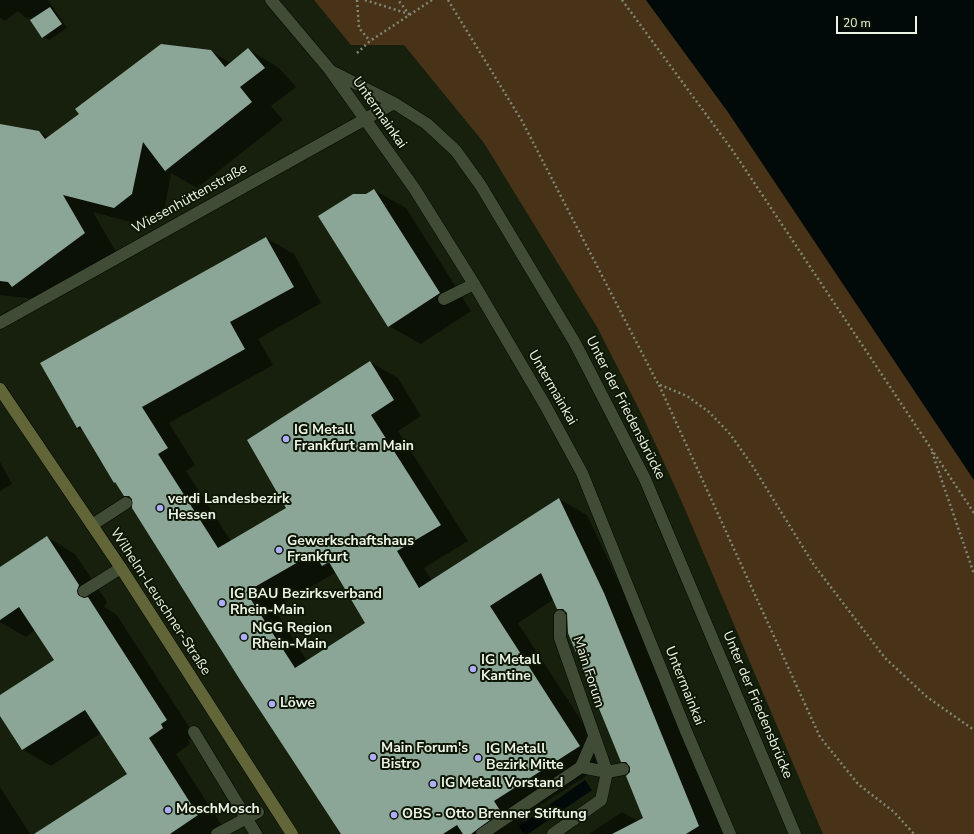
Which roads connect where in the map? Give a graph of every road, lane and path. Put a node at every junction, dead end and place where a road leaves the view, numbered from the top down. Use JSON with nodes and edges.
{"nodes":[{"id":1,"x":272,"y":0,"type":"edge"},
{"id":2,"x":357,"y":0,"type":"edge"},
{"id":3,"x":365,"y":0,"type":"edge"},
{"id":4,"x":398,"y":0,"type":"edge"},
{"id":5,"x":432,"y":0,"type":"edge"},
{"id":6,"x":448,"y":0,"type":"edge"},
{"id":7,"x":622,"y":0,"type":"edge"},
{"id":8,"x":409,"y":14,"type":"junction"},
{"id":9,"x":370,"y":41,"type":"junction"},
{"id":10,"x":357,"y":53,"type":"dead end"},
{"id":11,"x":330,"y":70,"type":"junction"},
{"id":12,"x":394,"y":103,"type":"junction"},
{"id":13,"x":364,"y":120,"type":"junction"},
{"id":14,"x":474,"y":284,"type":"junction"},
{"id":15,"x":444,"y":299,"type":"dead end"},
{"id":16,"x":0,"y":323,"type":"edge"},
{"id":17,"x":658,"y":384,"type":"junction"},
{"id":18,"x":0,"y":389,"type":"edge"},
{"id":19,"x":931,"y":448,"type":"junction"},
{"id":20,"x":126,"y":503,"type":"dead end"},
{"id":21,"x":974,"y":513,"type":"edge"},
{"id":22,"x":92,"y":525,"type":"junction"},
{"id":23,"x":121,"y":568,"type":"junction"},
{"id":24,"x":974,"y":574,"type":"edge"},
{"id":25,"x":84,"y":591,"type":"dead end"},
{"id":26,"x":560,"y":616,"type":"dead end"},
{"id":27,"x":974,"y":730,"type":"edge"},
{"id":28,"x":194,"y":732,"type":"dead end"},
{"id":29,"x":594,"y":737,"type":"junction"},
{"id":30,"x":581,"y":766,"type":"junction"},
{"id":31,"x":623,"y":769,"type":"dead end"},
{"id":32,"x":607,"y":772,"type":"junction"},
{"id":33,"x":258,"y":812,"type":"dead end"},
{"id":34,"x":246,"y":818,"type":"junction"},
{"id":35,"x":484,"y":832,"type":"edge"},
{"id":36,"x":217,"y":834,"type":"edge"},
{"id":37,"x":256,"y":834,"type":"edge"},
{"id":38,"x":292,"y":834,"type":"edge"},
{"id":39,"x":553,"y":834,"type":"edge"},
{"id":40,"x":730,"y":834,"type":"edge"},
{"id":41,"x":795,"y":834,"type":"edge"},
{"id":42,"x":914,"y":834,"type":"edge"}],
"edges":[{"from":1,"to":11,"type":"street","name":"Untermainkai"},
{"from":2,"to":9,"type":"path"},
{"from":3,"to":8,"type":"path"},
{"from":4,"to":8,"type":"path"},
{"from":5,"to":8,"type":"path"},
{"from":6,"to":17,"type":"path"},
{"from":7,"to":19,"type":"path"},
{"from":8,"to":9,"type":"path"},
{"from":9,"to":10,"type":"path"},
{"from":11,"to":12,"type":"street","name":"Unter der Friedensbrücke"},
{"from":11,"to":13,"type":"street","name":"Untermainkai"},
{"from":12,"to":13,"type":"street","name":"Wiesenhüttenstraße"},
{"from":12,"to":41,"type":"street","name":"Unter der Friedensbrücke"},
{"from":13,"to":14,"type":"street","name":"Untermainkai"},
{"from":13,"to":16,"type":"street","name":"Wiesenhüttenstraße"},
{"from":14,"to":15,"type":"street"},
{"from":14,"to":40,"type":"street","name":"Untermainkai"},
{"from":17,"to":27,"type":"path"},
{"from":17,"to":42,"type":"path"},
{"from":18,"to":22,"type":"main road","name":"Wilhelm-Leuschner-Straße"},
{"from":19,"to":21,"type":"path"},
{"from":19,"to":24,"type":"path"},
{"from":20,"to":22,"type":"street"},
{"from":22,"to":23,"type":"main road","name":"Wilhelm-Leuschner-Straße"},
{"from":23,"to":25,"type":"street"},
{"from":23,"to":38,"type":"main road","name":"Wilhelm-Leuschner-Straße"},
{"from":26,"to":29,"type":"street","name":"Main Forum"},
{"from":28,"to":34,"type":"street"},
{"from":29,"to":30,"type":"street"},
{"from":29,"to":32,"type":"street","name":"Main Forum"},
{"from":30,"to":32,"type":"street"},
{"from":30,"to":35,"type":"street"},
{"from":31,"to":32,"type":"street"},
{"from":32,"to":39,"type":"street"},
{"from":33,"to":34,"type":"street"},
{"from":34,"to":36,"type":"street"},
{"from":34,"to":37,"type":"street"}]}
